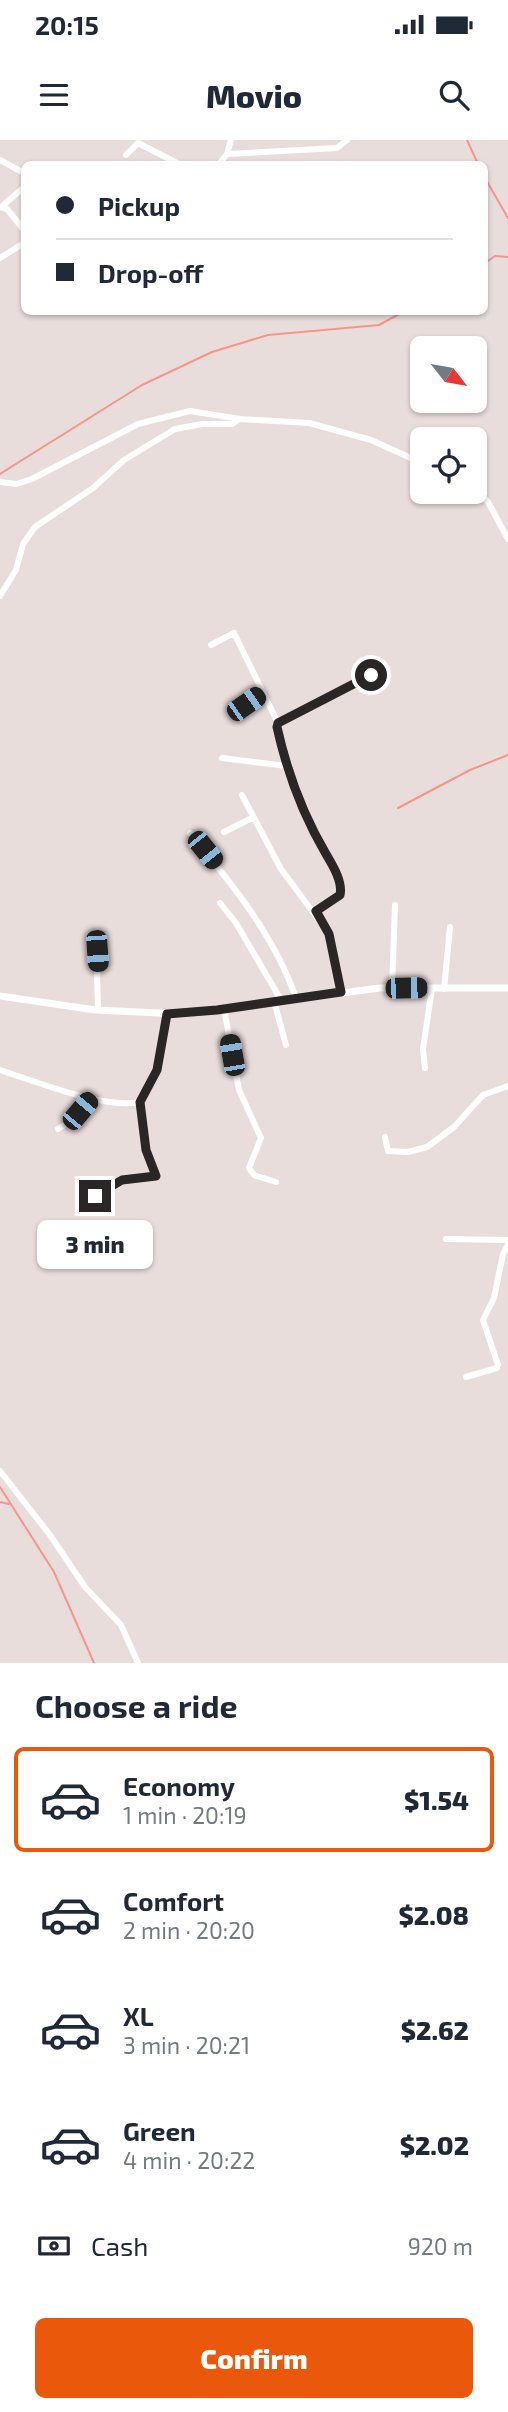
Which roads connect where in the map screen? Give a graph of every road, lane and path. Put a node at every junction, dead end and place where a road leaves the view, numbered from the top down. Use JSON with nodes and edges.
{"nodes":[{"id":1,"x":232,"y":140,"type":"edge"},
{"id":2,"x":347,"y":140,"type":"edge"},
{"id":3,"x":228,"y":154,"type":"junction"},
{"id":4,"x":127,"y":155,"type":"dead end"},
{"id":5,"x":0,"y":160,"type":"edge"},
{"id":6,"x":174,"y":161,"type":"edge"},
{"id":7,"x":222,"y":161,"type":"edge"},
{"id":8,"x":21,"y":171,"type":"edge"},
{"id":9,"x":21,"y":190,"type":"edge"},
{"id":10,"x":1,"y":207,"type":"edge"},
{"id":11,"x":21,"y":226,"type":"edge"},
{"id":12,"x":21,"y":245,"type":"edge"},
{"id":13,"x":0,"y":258,"type":"edge"},
{"id":14,"x":240,"y":419,"type":"junction"},
{"id":15,"x":410,"y":458,"type":"edge"},
{"id":16,"x":0,"y":482,"type":"edge"},
{"id":17,"x":487,"y":501,"type":"edge"},
{"id":18,"x":508,"y":540,"type":"edge"},
{"id":19,"x":0,"y":596,"type":"edge"},
{"id":20,"x":211,"y":645,"type":"dead end"},
{"id":21,"x":387,"y":668,"type":"dead end"},
{"id":22,"x":262,"y":692,"type":"junction"},
{"id":23,"x":234,"y":712,"type":"dead end"},
{"id":24,"x":278,"y":723,"type":"junction"},
{"id":25,"x":222,"y":758,"type":"dead end"},
{"id":26,"x":286,"y":766,"type":"junction"},
{"id":27,"x":242,"y":796,"type":"dead end"},
{"id":28,"x":252,"y":818,"type":"junction"},
{"id":29,"x":224,"y":832,"type":"dead end"},
{"id":30,"x":190,"y":833,"type":"dead end"},
{"id":31,"x":220,"y":903,"type":"dead end"},
{"id":32,"x":395,"y":905,"type":"dead end"},
{"id":33,"x":316,"y":914,"type":"junction"},
{"id":34,"x":450,"y":927,"type":"dead end"},
{"id":35,"x":96,"y":933,"type":"dead end"},
{"id":36,"x":392,"y":988,"type":"junction"},
{"id":37,"x":432,"y":988,"type":"junction"},
{"id":38,"x":508,"y":988,"type":"edge"},
{"id":39,"x":444,"y":989,"type":"junction"},
{"id":40,"x":341,"y":992,"type":"junction"},
{"id":41,"x":0,"y":996,"type":"edge"},
{"id":42,"x":296,"y":998,"type":"junction"},
{"id":43,"x":278,"y":1001,"type":"junction"},
{"id":44,"x":98,"y":1009,"type":"junction"},
{"id":45,"x":224,"y":1009,"type":"junction"},
{"id":46,"x":167,"y":1014,"type":"junction"},
{"id":47,"x":286,"y":1045,"type":"dead end"},
{"id":48,"x":425,"y":1068,"type":"dead end"},
{"id":49,"x":0,"y":1070,"type":"edge"},
{"id":50,"x":508,"y":1086,"type":"edge"},
{"id":51,"x":92,"y":1098,"type":"junction"},
{"id":52,"x":140,"y":1102,"type":"junction"},
{"id":53,"x":58,"y":1129,"type":"dead end"},
{"id":54,"x":385,"y":1137,"type":"dead end"},
{"id":55,"x":276,"y":1182,"type":"dead end"},
{"id":56,"x":95,"y":1196,"type":"dead end"},
{"id":57,"x":446,"y":1239,"type":"dead end"},
{"id":58,"x":508,"y":1242,"type":"edge"},
{"id":59,"x":503,"y":1254,"type":"junction"},
{"id":60,"x":508,"y":1267,"type":"edge"},
{"id":61,"x":466,"y":1377,"type":"dead end"},
{"id":62,"x":0,"y":1471,"type":"edge"},
{"id":63,"x":138,"y":1663,"type":"edge"}],
"edges":[{"from":1,"to":3,"type":"street"},
{"from":2,"to":3,"type":"street"},
{"from":3,"to":7,"type":"street"},
{"from":4,"to":6,"type":"street"},
{"from":5,"to":8,"type":"street"},
{"from":9,"to":10,"type":"street"},
{"from":10,"to":11,"type":"street"},
{"from":12,"to":13,"type":"street"},
{"from":14,"to":15,"type":"street"},
{"from":14,"to":16,"type":"street"},
{"from":14,"to":19,"type":"street"},
{"from":17,"to":18,"type":"street"},
{"from":20,"to":22,"type":"street"},
{"from":21,"to":24,"type":"street"},
{"from":22,"to":23,"type":"street"},
{"from":22,"to":24,"type":"street"},
{"from":24,"to":26,"type":"street"},
{"from":25,"to":26,"type":"street"},
{"from":26,"to":33,"type":"street"},
{"from":27,"to":28,"type":"street"},
{"from":28,"to":29,"type":"street"},
{"from":28,"to":33,"type":"street"},
{"from":30,"to":42,"type":"street"},
{"from":31,"to":43,"type":"street"},
{"from":32,"to":36,"type":"street"},
{"from":33,"to":40,"type":"street"},
{"from":34,"to":39,"type":"street"},
{"from":35,"to":44,"type":"street"},
{"from":36,"to":37,"type":"street"},
{"from":36,"to":40,"type":"street"},
{"from":37,"to":39,"type":"street"},
{"from":37,"to":48,"type":"street"},
{"from":38,"to":39,"type":"street"},
{"from":40,"to":42,"type":"street"},
{"from":41,"to":44,"type":"street"},
{"from":42,"to":43,"type":"street"},
{"from":43,"to":45,"type":"street"},
{"from":43,"to":47,"type":"street"},
{"from":44,"to":46,"type":"street"},
{"from":45,"to":46,"type":"street"},
{"from":45,"to":55,"type":"street"},
{"from":46,"to":52,"type":"street"},
{"from":49,"to":51,"type":"street"},
{"from":50,"to":54,"type":"street"},
{"from":51,"to":52,"type":"street"},
{"from":51,"to":53,"type":"street"},
{"from":52,"to":56,"type":"street"},
{"from":57,"to":58,"type":"street"},
{"from":58,"to":59,"type":"street"},
{"from":59,"to":60,"type":"street"},
{"from":59,"to":61,"type":"street"},
{"from":62,"to":63,"type":"street"}]}
